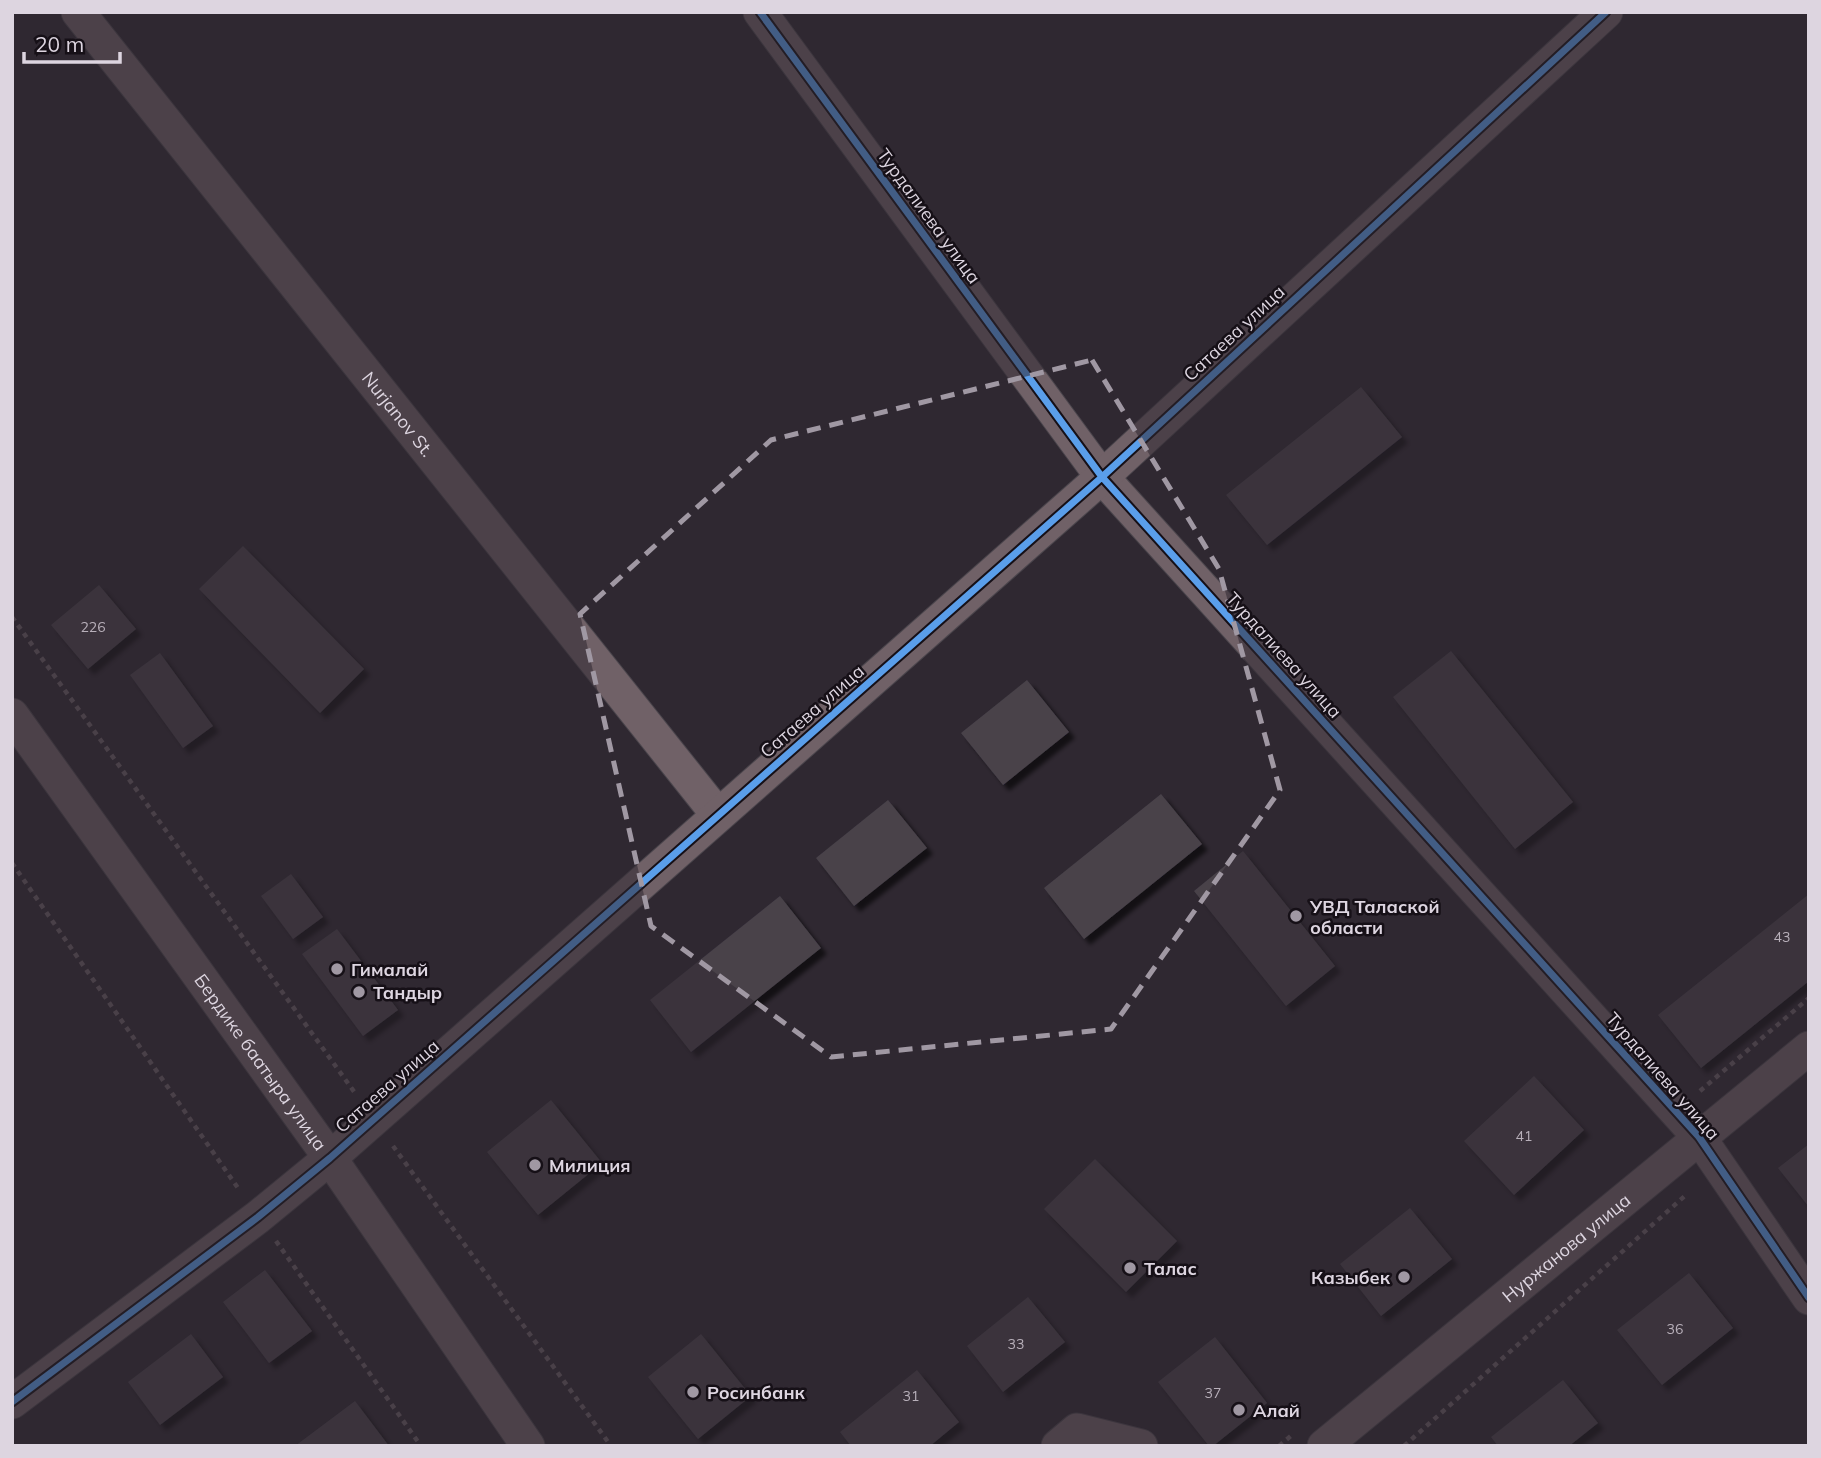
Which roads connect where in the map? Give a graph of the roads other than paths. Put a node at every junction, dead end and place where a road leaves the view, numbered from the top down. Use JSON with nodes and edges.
{"nodes":[{"id":1,"x":78,"y":12,"type":"edge"},
{"id":2,"x":760,"y":12,"type":"edge"},
{"id":3,"x":1606,"y":12,"type":"edge"},
{"id":4,"x":1102,"y":477,"type":"junction"},
{"id":5,"x":12,"y":715,"type":"edge"},
{"id":6,"x":718,"y":815,"type":"junction"},
{"id":7,"x":1809,"y":1048,"type":"edge"},
{"id":8,"x":1699,"y":1137,"type":"junction"},
{"id":9,"x":330,"y":1158,"type":"junction"},
{"id":10,"x":1809,"y":1298,"type":"edge"},
{"id":11,"x":12,"y":1402,"type":"edge"},
{"id":12,"x":528,"y":1446,"type":"edge"},
{"id":13,"x":1058,"y":1446,"type":"edge"},
{"id":14,"x":1141,"y":1446,"type":"edge"},
{"id":15,"x":1324,"y":1446,"type":"edge"}],
"edges":[{"from":1,"to":6,"type":"street","name":"Nurjanov St."},
{"from":2,"to":4,"type":"street","name":"Турдалиева улица"},
{"from":3,"to":4,"type":"street","name":"Сатаева улица"},
{"from":4,"to":6,"type":"street","name":"Сатаева улица"},
{"from":4,"to":8,"type":"street","name":"Турдалиева улица"},
{"from":5,"to":9,"type":"street","name":"Бердике баатыра улица"},
{"from":6,"to":9,"type":"street","name":"Сатаева улица"},
{"from":7,"to":8,"type":"street","name":"Нуржанова улица"},
{"from":8,"to":10,"type":"street","name":"Турдалиева улица"},
{"from":8,"to":15,"type":"street","name":"Нуржанова улица"},
{"from":9,"to":11,"type":"street","name":"Сатаева улица"},
{"from":9,"to":12,"type":"street","name":"Бердике баатыра улица"},
{"from":13,"to":14,"type":"street"}]}
